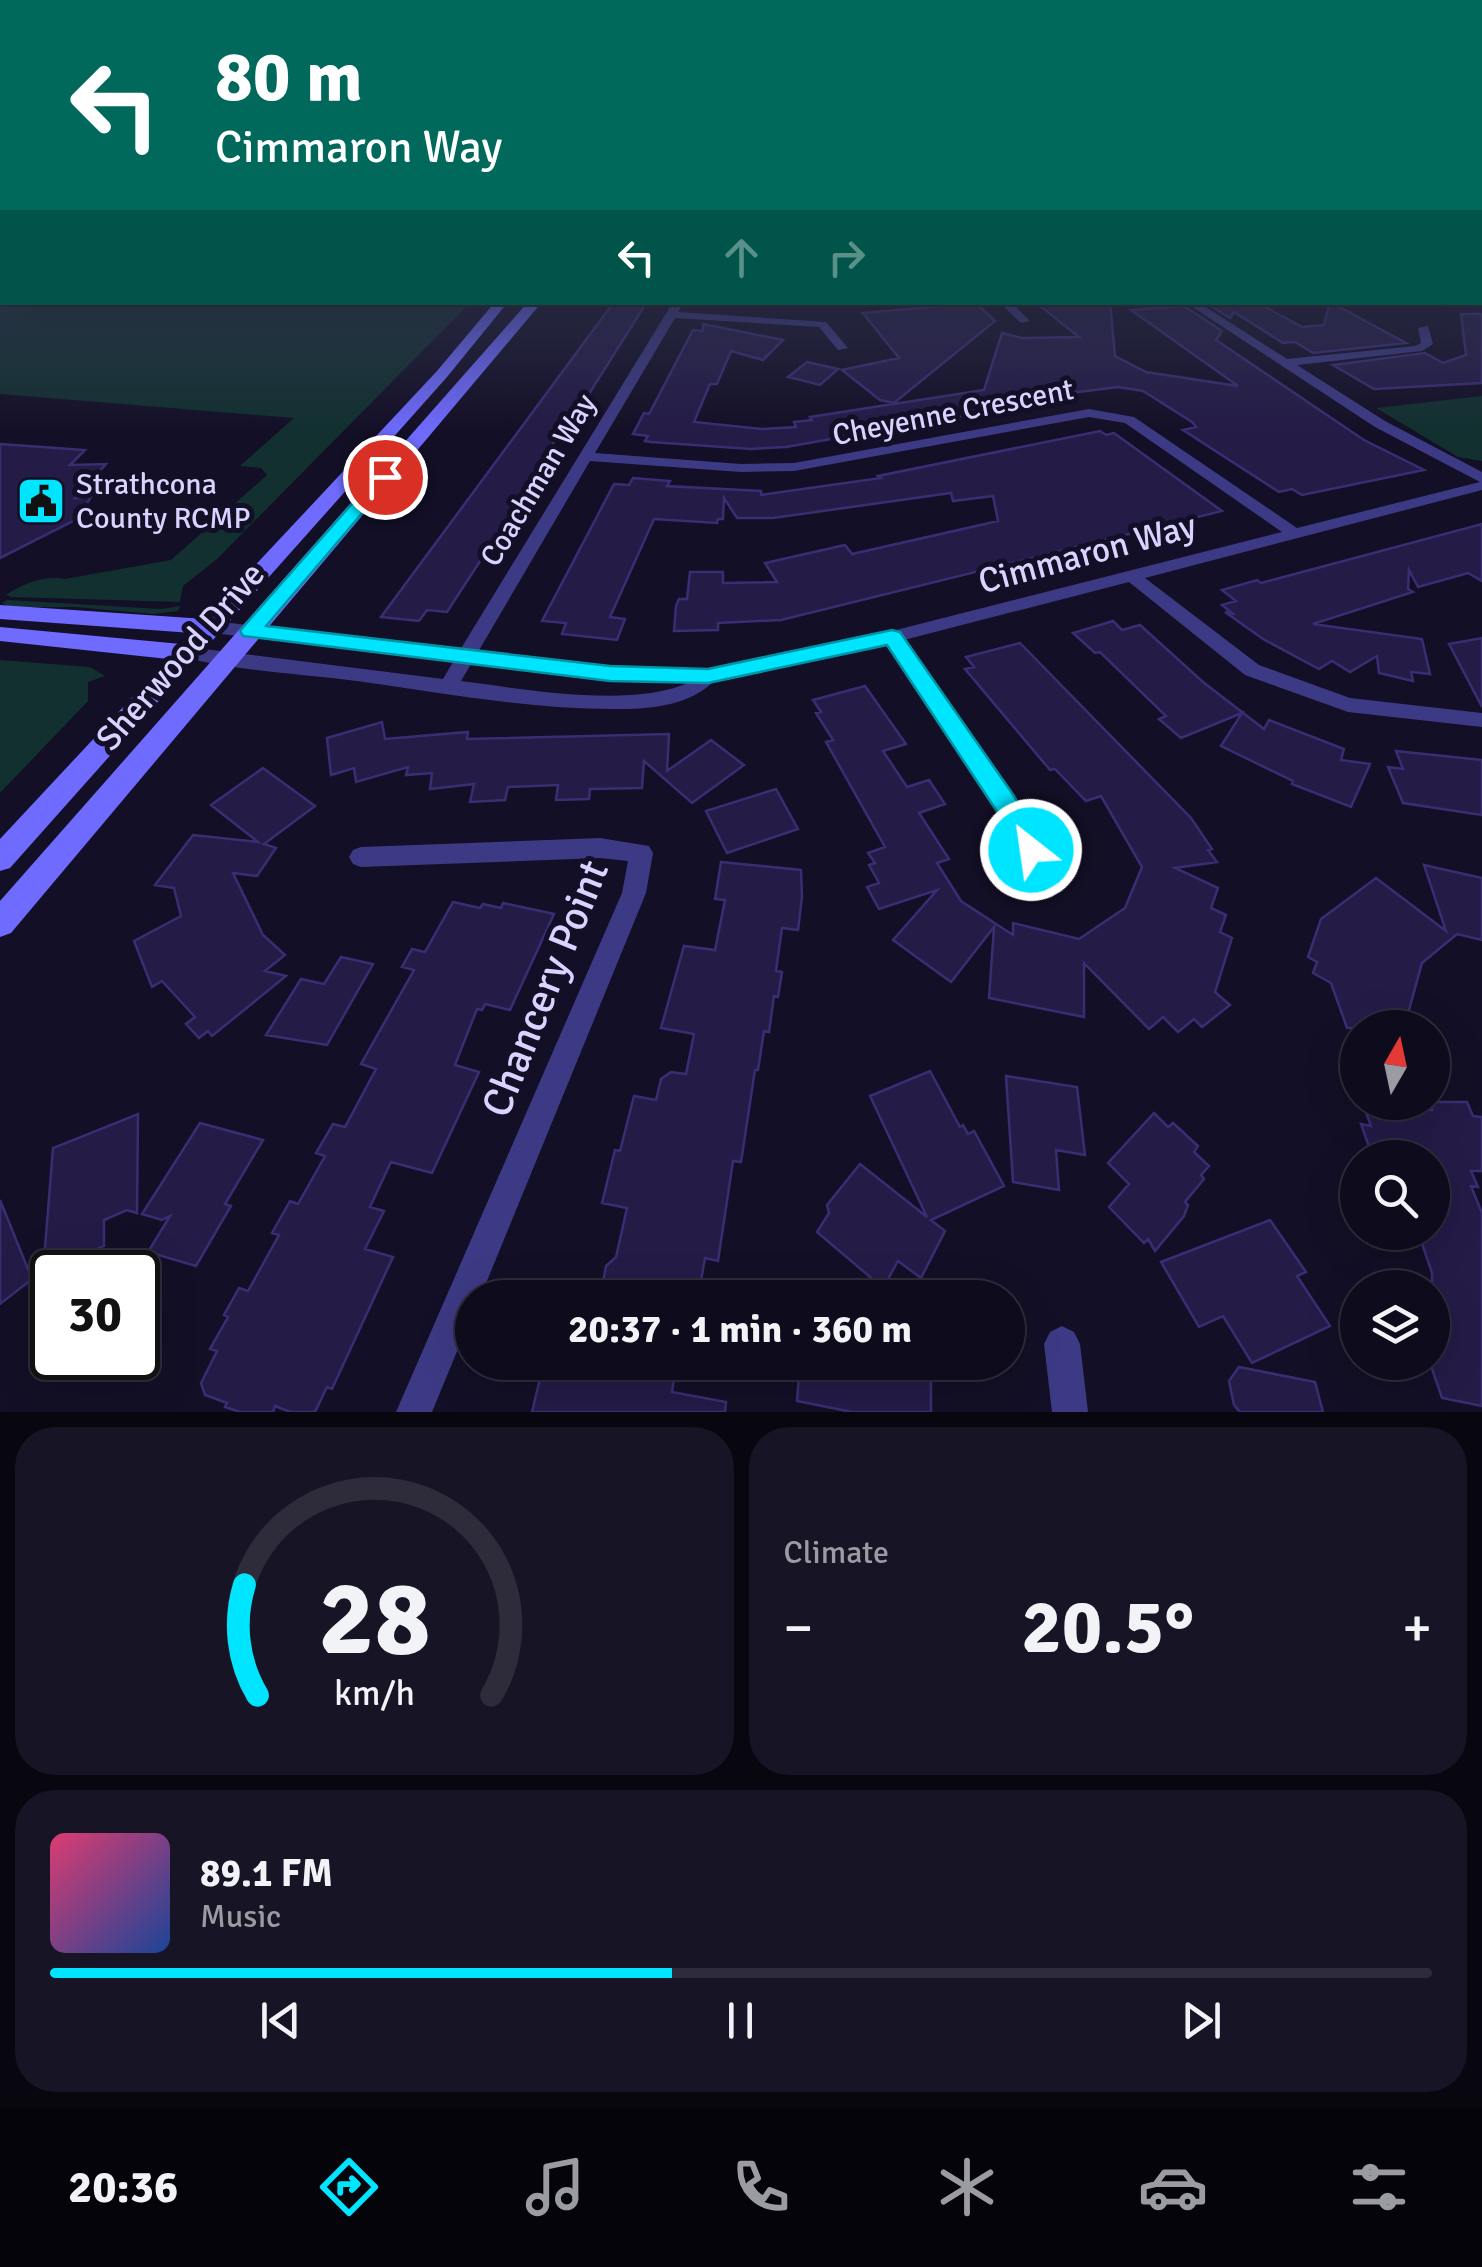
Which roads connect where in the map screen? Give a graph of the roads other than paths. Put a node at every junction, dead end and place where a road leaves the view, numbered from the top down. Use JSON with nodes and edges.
{"nodes":[{"id":1,"x":499,"y":305,"type":"edge"},
{"id":2,"x":1007,"y":305,"type":"edge"},
{"id":3,"x":1195,"y":305,"type":"edge"},
{"id":4,"x":529,"y":307,"type":"edge"},
{"id":5,"x":676,"y":309,"type":"edge"},
{"id":6,"x":1025,"y":321,"type":"dead end"},
{"id":7,"x":1424,"y":328,"type":"dead end"},
{"id":8,"x":842,"y":348,"type":"dead end"},
{"id":9,"x":1286,"y":364,"type":"junction"},
{"id":10,"x":589,"y":458,"type":"junction"},
{"id":11,"x":1482,"y":478,"type":"edge"},
{"id":12,"x":1482,"y":486,"type":"edge"},
{"id":13,"x":1293,"y":533,"type":"junction"},
{"id":14,"x":1132,"y":576,"type":"junction"},
{"id":15,"x":0,"y":612,"type":"edge"},
{"id":16,"x":213,"y":627,"type":"junction"},
{"id":17,"x":250,"y":631,"type":"junction"},
{"id":18,"x":0,"y":634,"type":"edge"},
{"id":19,"x":892,"y":637,"type":"junction"},
{"id":20,"x":189,"y":653,"type":"junction"},
{"id":21,"x":466,"y":656,"type":"junction"},
{"id":22,"x":226,"y":659,"type":"junction"},
{"id":23,"x":708,"y":676,"type":"junction"},
{"id":24,"x":447,"y":688,"type":"junction"},
{"id":25,"x":1482,"y":720,"type":"edge"},
{"id":26,"x":1031,"y":850,"type":"dead end"},
{"id":27,"x":362,"y":857,"type":"dead end"},
{"id":28,"x":0,"y":859,"type":"edge"},
{"id":29,"x":0,"y":923,"type":"edge"},
{"id":30,"x":1062,"y":1344,"type":"dead end"},
{"id":31,"x":414,"y":1412,"type":"edge"},
{"id":32,"x":1070,"y":1412,"type":"edge"}],
"edges":[{"from":1,"to":16,"type":"main road","name":"Sherwood Drive"},
{"from":2,"to":6,"type":"street"},
{"from":3,"to":9,"type":"street"},
{"from":4,"to":17,"type":"main road","name":"Sherwood Drive"},
{"from":5,"to":8,"type":"street"},
{"from":5,"to":10,"type":"street","name":"Coachman Way"},
{"from":7,"to":9,"type":"street"},
{"from":9,"to":11,"type":"street"},
{"from":10,"to":13,"type":"street","name":"Cheyenne Crescent"},
{"from":10,"to":21,"type":"street","name":"Coachman Way"},
{"from":12,"to":13,"type":"street","name":"Cimmaron Way"},
{"from":13,"to":14,"type":"street","name":"Cimmaron Way"},
{"from":14,"to":19,"type":"street","name":"Cimmaron Way"},
{"from":14,"to":25,"type":"street"},
{"from":15,"to":16,"type":"main road"},
{"from":16,"to":17,"type":"street","name":"Cimmaron Way"},
{"from":16,"to":20,"type":"main road","name":"Sherwood Drive"},
{"from":17,"to":21,"type":"street","name":"Cimmaron Way"},
{"from":17,"to":22,"type":"main road","name":"Sherwood Drive"},
{"from":18,"to":20,"type":"main road"},
{"from":19,"to":23,"type":"street","name":"Cimmaron Way"},
{"from":19,"to":26,"type":"street"},
{"from":20,"to":22,"type":"street","name":"Cimmaron Way"},
{"from":20,"to":28,"type":"main road","name":"Sherwood Drive"},
{"from":21,"to":23,"type":"street","name":"Cimmaron Way"},
{"from":21,"to":24,"type":"street","name":"Coachman Way"},
{"from":22,"to":24,"type":"street","name":"Cimmaron Way"},
{"from":22,"to":29,"type":"main road","name":"Sherwood Drive"},
{"from":23,"to":24,"type":"street","name":"Cimmaron Way"},
{"from":27,"to":31,"type":"street","name":"Chancery Point"},
{"from":30,"to":32,"type":"street"}]}
